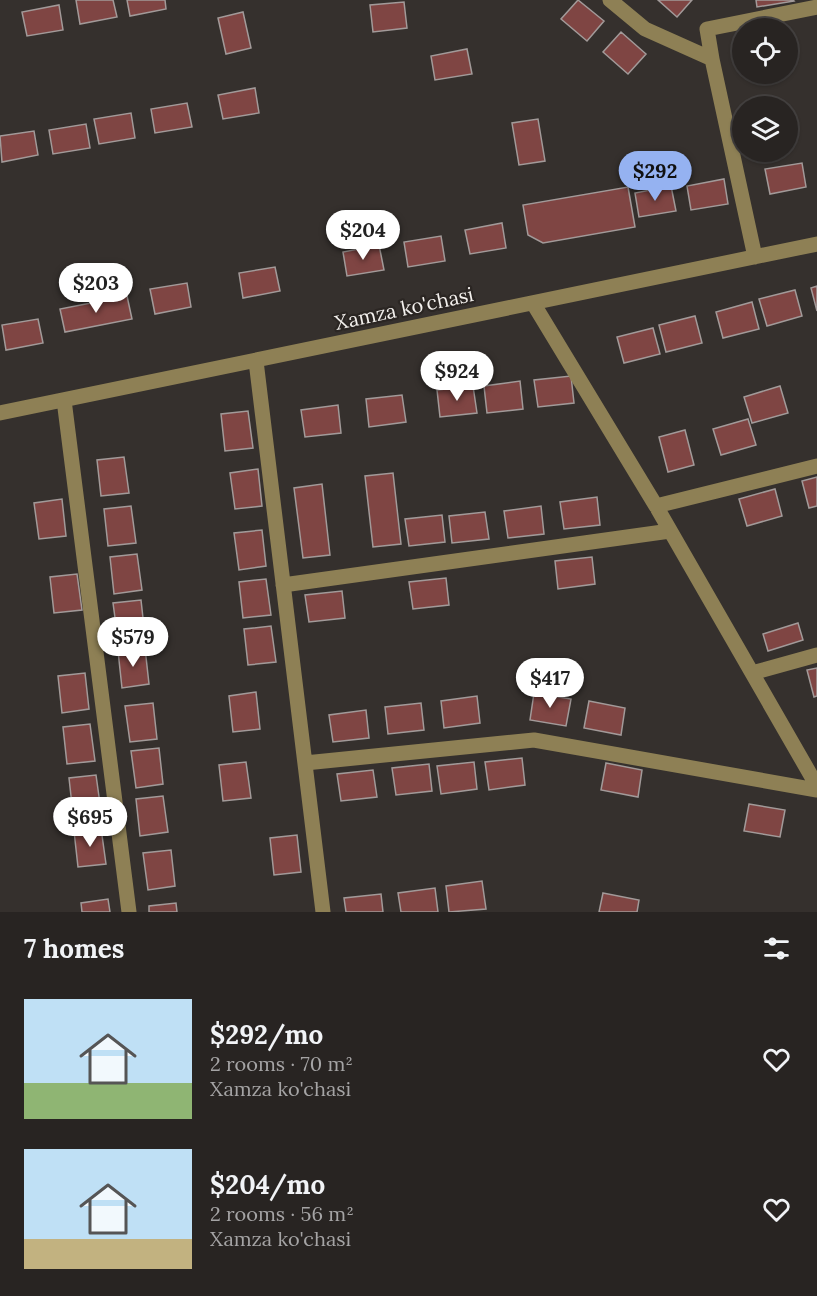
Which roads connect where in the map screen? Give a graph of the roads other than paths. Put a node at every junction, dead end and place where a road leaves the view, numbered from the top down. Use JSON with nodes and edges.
{"nodes":[{"id":1,"x":610,"y":0,"type":"edge"},
{"id":2,"x":817,"y":7,"type":"edge"},
{"id":3,"x":712,"y":59,"type":"junction"},
{"id":4,"x":817,"y":244,"type":"edge"},
{"id":5,"x":755,"y":257,"type":"junction"},
{"id":6,"x":533,"y":303,"type":"junction"},
{"id":7,"x":256,"y":360,"type":"junction"},
{"id":8,"x":64,"y":400,"type":"junction"},
{"id":9,"x":0,"y":413,"type":"edge"},
{"id":10,"x":817,"y":466,"type":"edge"},
{"id":11,"x":656,"y":506,"type":"junction"},
{"id":12,"x":670,"y":531,"type":"junction"},
{"id":13,"x":283,"y":585,"type":"junction"},
{"id":14,"x":817,"y":656,"type":"edge"},
{"id":15,"x":752,"y":674,"type":"junction"},
{"id":16,"x":305,"y":763,"type":"junction"},
{"id":17,"x":817,"y":788,"type":"edge"},
{"id":18,"x":129,"y":912,"type":"edge"},
{"id":19,"x":324,"y":912,"type":"edge"}],
"edges":[{"from":1,"to":3,"type":"street"},
{"from":2,"to":3,"type":"street"},
{"from":3,"to":5,"type":"street"},
{"from":4,"to":5,"type":"street","name":"Xamza ko'chasi"},
{"from":5,"to":6,"type":"street","name":"Xamza ko'chasi"},
{"from":6,"to":7,"type":"street","name":"Xamza ko'chasi"},
{"from":6,"to":11,"type":"street"},
{"from":7,"to":8,"type":"street","name":"Xamza ko'chasi"},
{"from":7,"to":13,"type":"street"},
{"from":8,"to":9,"type":"street","name":"Xamza ko'chasi"},
{"from":8,"to":18,"type":"street"},
{"from":10,"to":11,"type":"street"},
{"from":11,"to":12,"type":"street"},
{"from":12,"to":13,"type":"street"},
{"from":12,"to":15,"type":"street"},
{"from":13,"to":16,"type":"street"},
{"from":14,"to":15,"type":"street"},
{"from":15,"to":17,"type":"street"},
{"from":16,"to":17,"type":"street"},
{"from":16,"to":19,"type":"street"}]}
